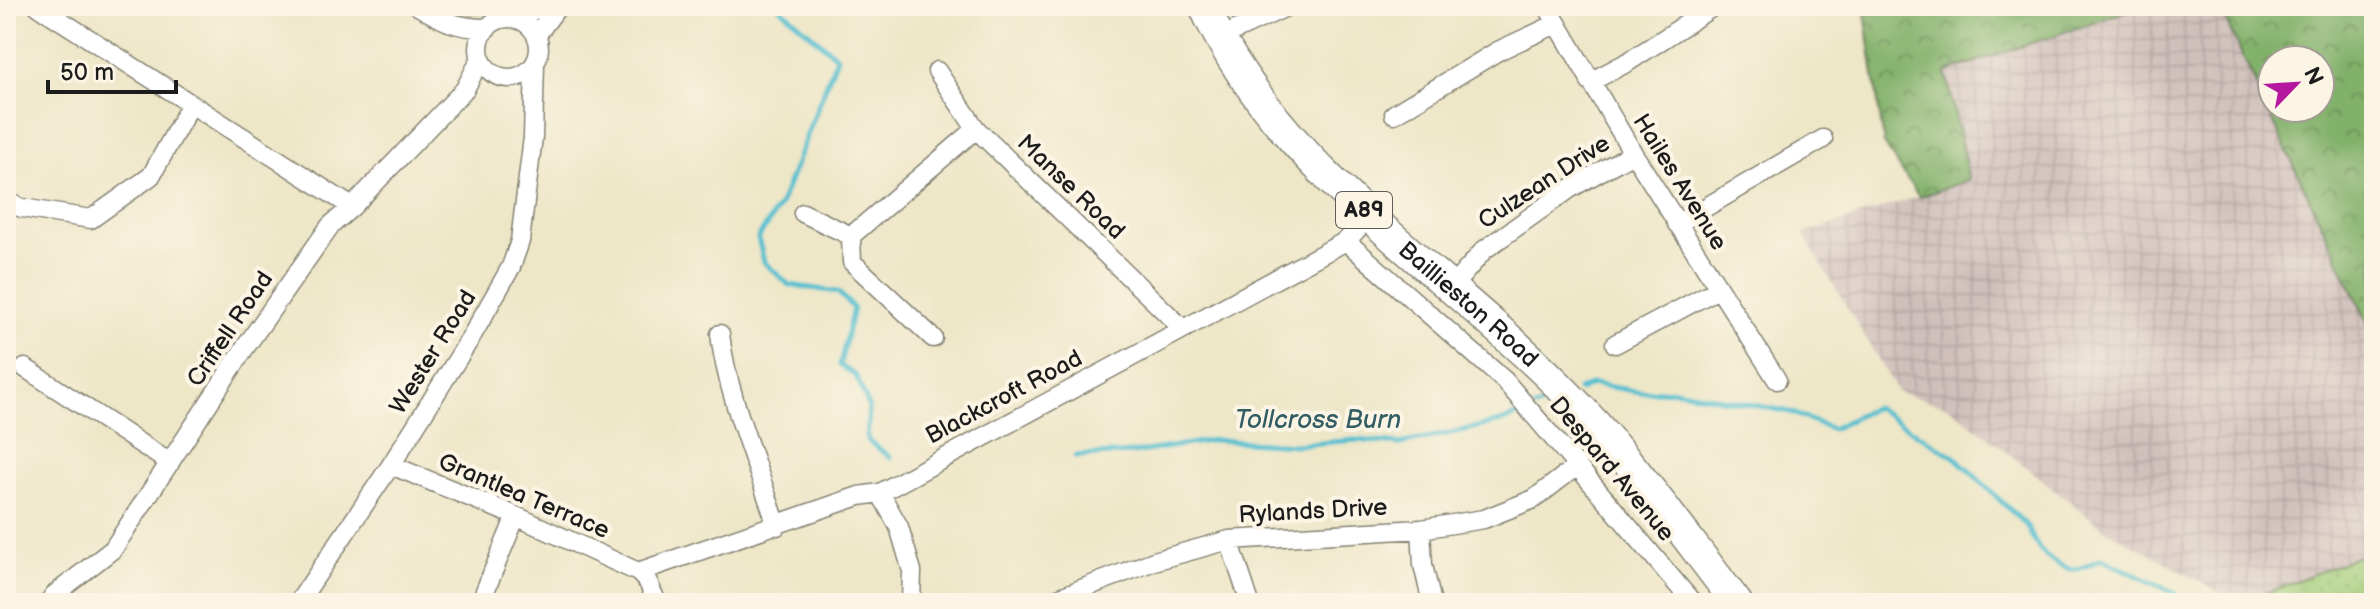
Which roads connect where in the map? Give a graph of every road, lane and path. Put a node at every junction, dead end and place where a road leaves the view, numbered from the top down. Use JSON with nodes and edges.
{"nodes":[{"id":1,"x":38,"y":6,"type":"edge"},
{"id":2,"x":418,"y":6,"type":"edge"},
{"id":3,"x":542,"y":6,"type":"edge"},
{"id":4,"x":558,"y":6,"type":"edge"},
{"id":5,"x":1204,"y":6,"type":"edge"},
{"id":6,"x":1288,"y":6,"type":"edge"},
{"id":7,"x":1547,"y":6,"type":"edge"},
{"id":8,"x":1714,"y":6,"type":"edge"},
{"id":9,"x":516,"y":19,"type":"junction"},
{"id":10,"x":1556,"y":24,"type":"junction"},
{"id":11,"x":463,"y":28,"type":"junction"},
{"id":12,"x":487,"y":28,"type":"junction"},
{"id":13,"x":536,"y":36,"type":"junction"},
{"id":14,"x":1221,"y":37,"type":"junction"},
{"id":15,"x":480,"y":52,"type":"junction"},
{"id":16,"x":535,"y":63,"type":"junction"},
{"id":17,"x":937,"y":71,"type":"dead end"},
{"id":18,"x":495,"y":75,"type":"junction"},
{"id":19,"x":520,"y":76,"type":"junction"},
{"id":20,"x":1590,"y":82,"type":"junction"},
{"id":21,"x":465,"y":89,"type":"junction"},
{"id":22,"x":534,"y":98,"type":"junction"},
{"id":23,"x":191,"y":104,"type":"junction"},
{"id":24,"x":1394,"y":114,"type":"dead end"},
{"id":25,"x":976,"y":129,"type":"junction"},
{"id":26,"x":1823,"y":139,"type":"dead end"},
{"id":27,"x":1633,"y":153,"type":"junction"},
{"id":28,"x":6,"y":202,"type":"edge"},
{"id":29,"x":352,"y":207,"type":"junction"},
{"id":30,"x":803,"y":213,"type":"dead end"},
{"id":31,"x":1370,"y":216,"type":"junction"},
{"id":32,"x":1677,"y":224,"type":"junction"},
{"id":33,"x":851,"y":236,"type":"junction"},
{"id":34,"x":1346,"y":241,"type":"junction"},
{"id":35,"x":1451,"y":288,"type":"junction"},
{"id":36,"x":1718,"y":289,"type":"junction"},
{"id":37,"x":1183,"y":329,"type":"junction"},
{"id":38,"x":720,"y":334,"type":"dead end"},
{"id":39,"x":933,"y":338,"type":"dead end"},
{"id":40,"x":1615,"y":344,"type":"dead end"},
{"id":41,"x":25,"y":368,"type":"dead end"},
{"id":42,"x":1777,"y":380,"type":"dead end"},
{"id":43,"x":170,"y":463,"type":"junction"},
{"id":44,"x":391,"y":465,"type":"junction"},
{"id":45,"x":1578,"y":465,"type":"junction"},
{"id":46,"x":880,"y":493,"type":"junction"},
{"id":47,"x":516,"y":516,"type":"junction"},
{"id":48,"x":777,"y":526,"type":"junction"},
{"id":49,"x":1421,"y":529,"type":"junction"},
{"id":50,"x":1229,"y":540,"type":"junction"},
{"id":51,"x":638,"y":572,"type":"junction"},
{"id":52,"x":1074,"y":598,"type":"edge"},
{"id":53,"x":48,"y":603,"type":"edge"},
{"id":54,"x":298,"y":603,"type":"edge"},
{"id":55,"x":480,"y":603,"type":"edge"},
{"id":56,"x":657,"y":603,"type":"edge"},
{"id":57,"x":911,"y":603,"type":"edge"},
{"id":58,"x":1045,"y":603,"type":"edge"},
{"id":59,"x":1250,"y":603,"type":"edge"},
{"id":60,"x":1432,"y":603,"type":"edge"},
{"id":61,"x":1693,"y":603,"type":"edge"},
{"id":62,"x":1737,"y":603,"type":"edge"}],
"edges":[{"from":1,"to":23,"type":"street"},
{"from":2,"to":11,"type":"street"},
{"from":3,"to":9,"type":"street"},
{"from":4,"to":13,"type":"street"},
{"from":5,"to":14,"type":"main road","name":"Baillieston Road","number":"A89"},
{"from":6,"to":14,"type":"street"},
{"from":7,"to":10,"type":"street","name":"Hailes Avenue"},
{"from":8,"to":20,"type":"street"},
{"from":9,"to":12,"type":"street"},
{"from":9,"to":13,"type":"street"},
{"from":10,"to":20,"type":"street","name":"Hailes Avenue"},
{"from":10,"to":24,"type":"street"},
{"from":11,"to":12,"type":"street"},
{"from":11,"to":15,"type":"street"},
{"from":12,"to":15,"type":"street"},
{"from":13,"to":16,"type":"street"},
{"from":14,"to":31,"type":"main road","name":"Baillieston Road","number":"A89"},
{"from":15,"to":18,"type":"street"},
{"from":15,"to":21,"type":"street","name":"Criffell Road"},
{"from":16,"to":19,"type":"street"},
{"from":16,"to":22,"type":"street","name":"Wester Road"},
{"from":17,"to":25,"type":"street","name":"Manse Road"},
{"from":18,"to":19,"type":"street"},
{"from":18,"to":21,"type":"street","name":"Criffell Road"},
{"from":19,"to":22,"type":"street"},
{"from":20,"to":27,"type":"street","name":"Hailes Avenue"},
{"from":21,"to":29,"type":"street","name":"Criffell Road"},
{"from":22,"to":44,"type":"street","name":"Wester Road"},
{"from":23,"to":28,"type":"street"},
{"from":23,"to":29,"type":"street"},
{"from":25,"to":33,"type":"street"},
{"from":25,"to":37,"type":"street","name":"Manse Road"},
{"from":26,"to":32,"type":"street"},
{"from":27,"to":32,"type":"street","name":"Hailes Avenue"},
{"from":27,"to":35,"type":"street","name":"Culzean Drive"},
{"from":29,"to":43,"type":"street","name":"Criffell Road"},
{"from":30,"to":33,"type":"street"},
{"from":31,"to":34,"type":"street","name":"Blackcroft Road"},
{"from":31,"to":35,"type":"main road","name":"Baillieston Road","number":"A89"},
{"from":32,"to":36,"type":"street","name":"Hailes Avenue"},
{"from":33,"to":39,"type":"street"},
{"from":34,"to":37,"type":"street","name":"Blackcroft Road"},
{"from":34,"to":45,"type":"street","name":"Despard Avenue"},
{"from":35,"to":62,"type":"main road","name":"Baillieston Road","number":"A89"},
{"from":36,"to":40,"type":"street"},
{"from":36,"to":42,"type":"street","name":"Hailes Avenue"},
{"from":37,"to":46,"type":"street","name":"Blackcroft Road"},
{"from":38,"to":48,"type":"street"},
{"from":41,"to":43,"type":"street"},
{"from":43,"to":53,"type":"street","name":"Criffell Road"},
{"from":44,"to":47,"type":"street","name":"Grantlea Terrace"},
{"from":44,"to":54,"type":"street","name":"Wester Road"},
{"from":45,"to":49,"type":"street","name":"Rylands Drive"},
{"from":45,"to":61,"type":"street","name":"Despard Avenue"},
{"from":46,"to":48,"type":"street","name":"Blackcroft Road"},
{"from":46,"to":57,"type":"street"},
{"from":47,"to":51,"type":"street","name":"Grantlea Terrace"},
{"from":47,"to":55,"type":"street"},
{"from":48,"to":51,"type":"street","name":"Blackcroft Road"},
{"from":49,"to":50,"type":"street","name":"Rylands Drive"},
{"from":49,"to":60,"type":"street"},
{"from":50,"to":52,"type":"street","name":"Rylands Drive"},
{"from":50,"to":59,"type":"street"},
{"from":51,"to":56,"type":"street"},
{"from":52,"to":58,"type":"street","name":"Rylands Drive"}]}
